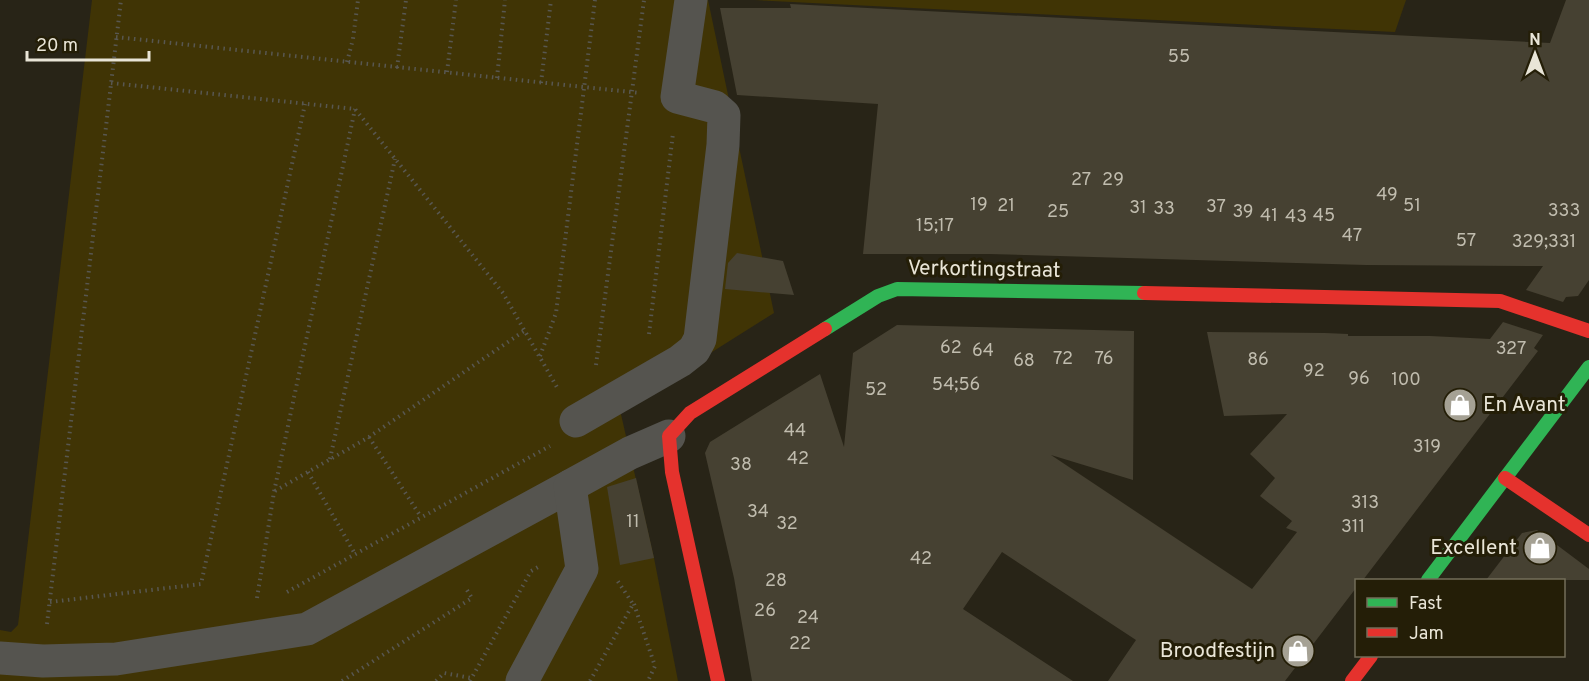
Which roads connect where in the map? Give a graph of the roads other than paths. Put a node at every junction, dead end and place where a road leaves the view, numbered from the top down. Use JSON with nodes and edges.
{"nodes":[{"id":1,"x":691,"y":0,"type":"edge"},
{"id":2,"x":1589,"y":331,"type":"edge"},
{"id":3,"x":1589,"y":367,"type":"edge"},
{"id":4,"x":588,"y":414,"type":"road end"},
{"id":5,"x":669,"y":436,"type":"junction"},
{"id":6,"x":1505,"y":478,"type":"junction"},
{"id":7,"x":570,"y":486,"type":"junction"},
{"id":8,"x":1589,"y":535,"type":"edge"},
{"id":9,"x":1429,"y":579,"type":"edge"},
{"id":10,"x":1370,"y":657,"type":"edge"},
{"id":11,"x":0,"y":658,"type":"edge"},
{"id":12,"x":522,"y":681,"type":"edge"},
{"id":13,"x":718,"y":681,"type":"edge"},
{"id":14,"x":1352,"y":681,"type":"edge"}],
"edges":[{"from":1,"to":4,"type":"street"},
{"from":2,"to":5,"type":"street","name":"Verkortingstraat"},
{"from":3,"to":6,"type":"street"},
{"from":5,"to":7,"type":"street"},
{"from":5,"to":13,"type":"street"},
{"from":6,"to":8,"type":"street"},
{"from":6,"to":9,"type":"street"},
{"from":7,"to":11,"type":"street"},
{"from":7,"to":12,"type":"street"},
{"from":10,"to":14,"type":"street"}]}
